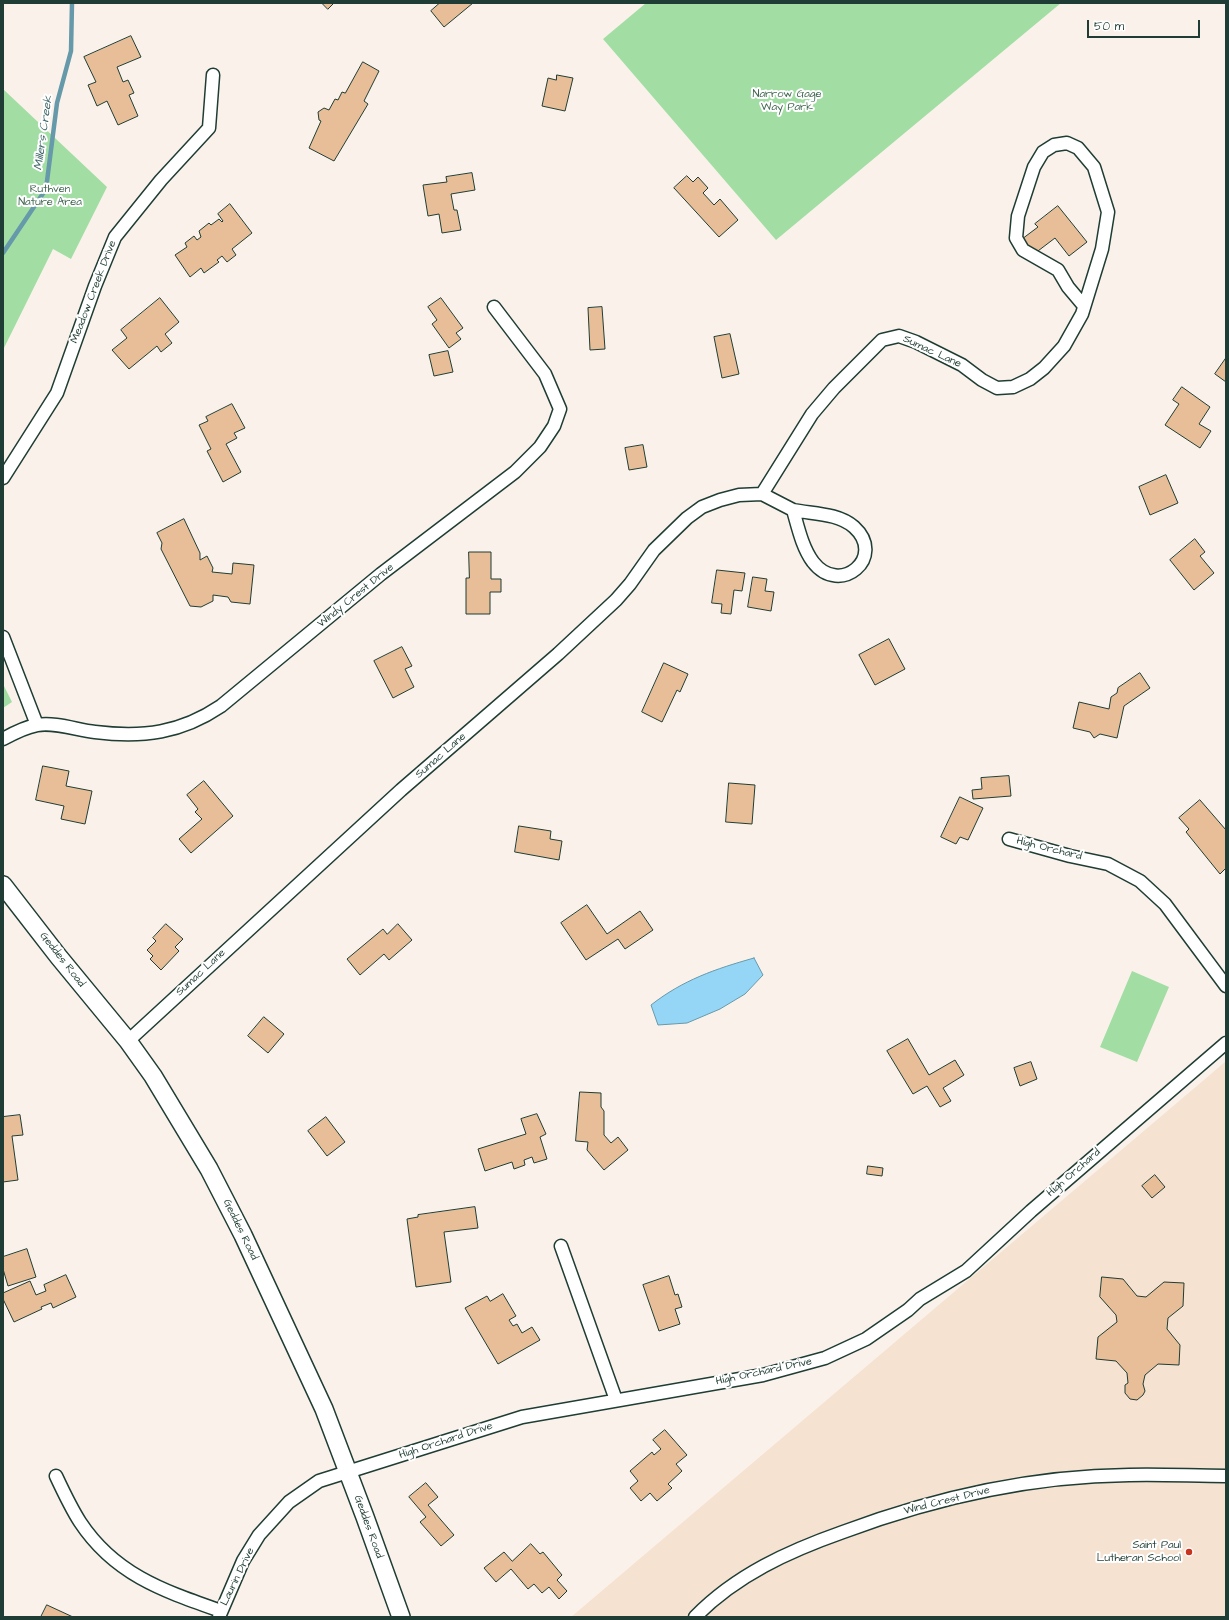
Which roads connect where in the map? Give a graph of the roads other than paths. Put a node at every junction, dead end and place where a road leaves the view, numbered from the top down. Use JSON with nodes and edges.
{"nodes":[{"id":1,"x":213,"y":75,"type":"dead end"},
{"id":2,"x":1084,"y":306,"type":"junction"},
{"id":3,"x":494,"y":307,"type":"dead end"},
{"id":4,"x":3,"y":478,"type":"edge"},
{"id":5,"x":762,"y":494,"type":"junction"},
{"id":6,"x":793,"y":510,"type":"junction"},
{"id":7,"x":3,"y":637,"type":"edge"},
{"id":8,"x":37,"y":725,"type":"junction"},
{"id":9,"x":3,"y":739,"type":"edge"},
{"id":10,"x":1009,"y":839,"type":"dead end"},
{"id":11,"x":3,"y":885,"type":"edge"},
{"id":12,"x":1226,"y":986,"type":"edge"},
{"id":13,"x":128,"y":1041,"type":"junction"},
{"id":14,"x":1226,"y":1043,"type":"edge"},
{"id":15,"x":561,"y":1246,"type":"dead end"},
{"id":16,"x":920,"y":1300,"type":"joint"},
{"id":17,"x":616,"y":1400,"type":"junction"},
{"id":18,"x":347,"y":1472,"type":"junction"},
{"id":19,"x":56,"y":1476,"type":"dead end"},
{"id":20,"x":1226,"y":1476,"type":"edge"},
{"id":21,"x":220,"y":1614,"type":"edge"},
{"id":22,"x":400,"y":1617,"type":"edge"},
{"id":23,"x":695,"y":1617,"type":"edge"}],
"edges":[{"from":1,"to":4,"type":"street","name":"Meadow Creek Drive"},
{"from":2,"to":2,"type":"street","name":"Sumac Lane"},
{"from":2,"to":5,"type":"street","name":"Sumac Lane"},
{"from":3,"to":8,"type":"street","name":"Windy Crest Drive"},
{"from":5,"to":6,"type":"street","name":"Sumac Lane"},
{"from":5,"to":13,"type":"street","name":"Sumac Lane"},
{"from":6,"to":6,"type":"street","name":"Sumac Lane"},
{"from":7,"to":8,"type":"street"},
{"from":8,"to":9,"type":"street","name":"Windy Crest Drive"},
{"from":10,"to":12,"type":"street","name":"High Orchard"},
{"from":11,"to":13,"type":"main road","name":"Geddes Road"},
{"from":13,"to":18,"type":"main road","name":"Geddes Road"},
{"from":14,"to":16,"type":"street","name":"High Orchard"},
{"from":15,"to":17,"type":"street"},
{"from":16,"to":17,"type":"street","name":"High Orchard Drive"},
{"from":17,"to":18,"type":"street","name":"High Orchard Drive"},
{"from":18,"to":21,"type":"street","name":"Laurin Drive"},
{"from":18,"to":22,"type":"main road","name":"Geddes Road"},
{"from":19,"to":21,"type":"street"},
{"from":20,"to":23,"type":"street","name":"Wind Crest Drive"}]}
